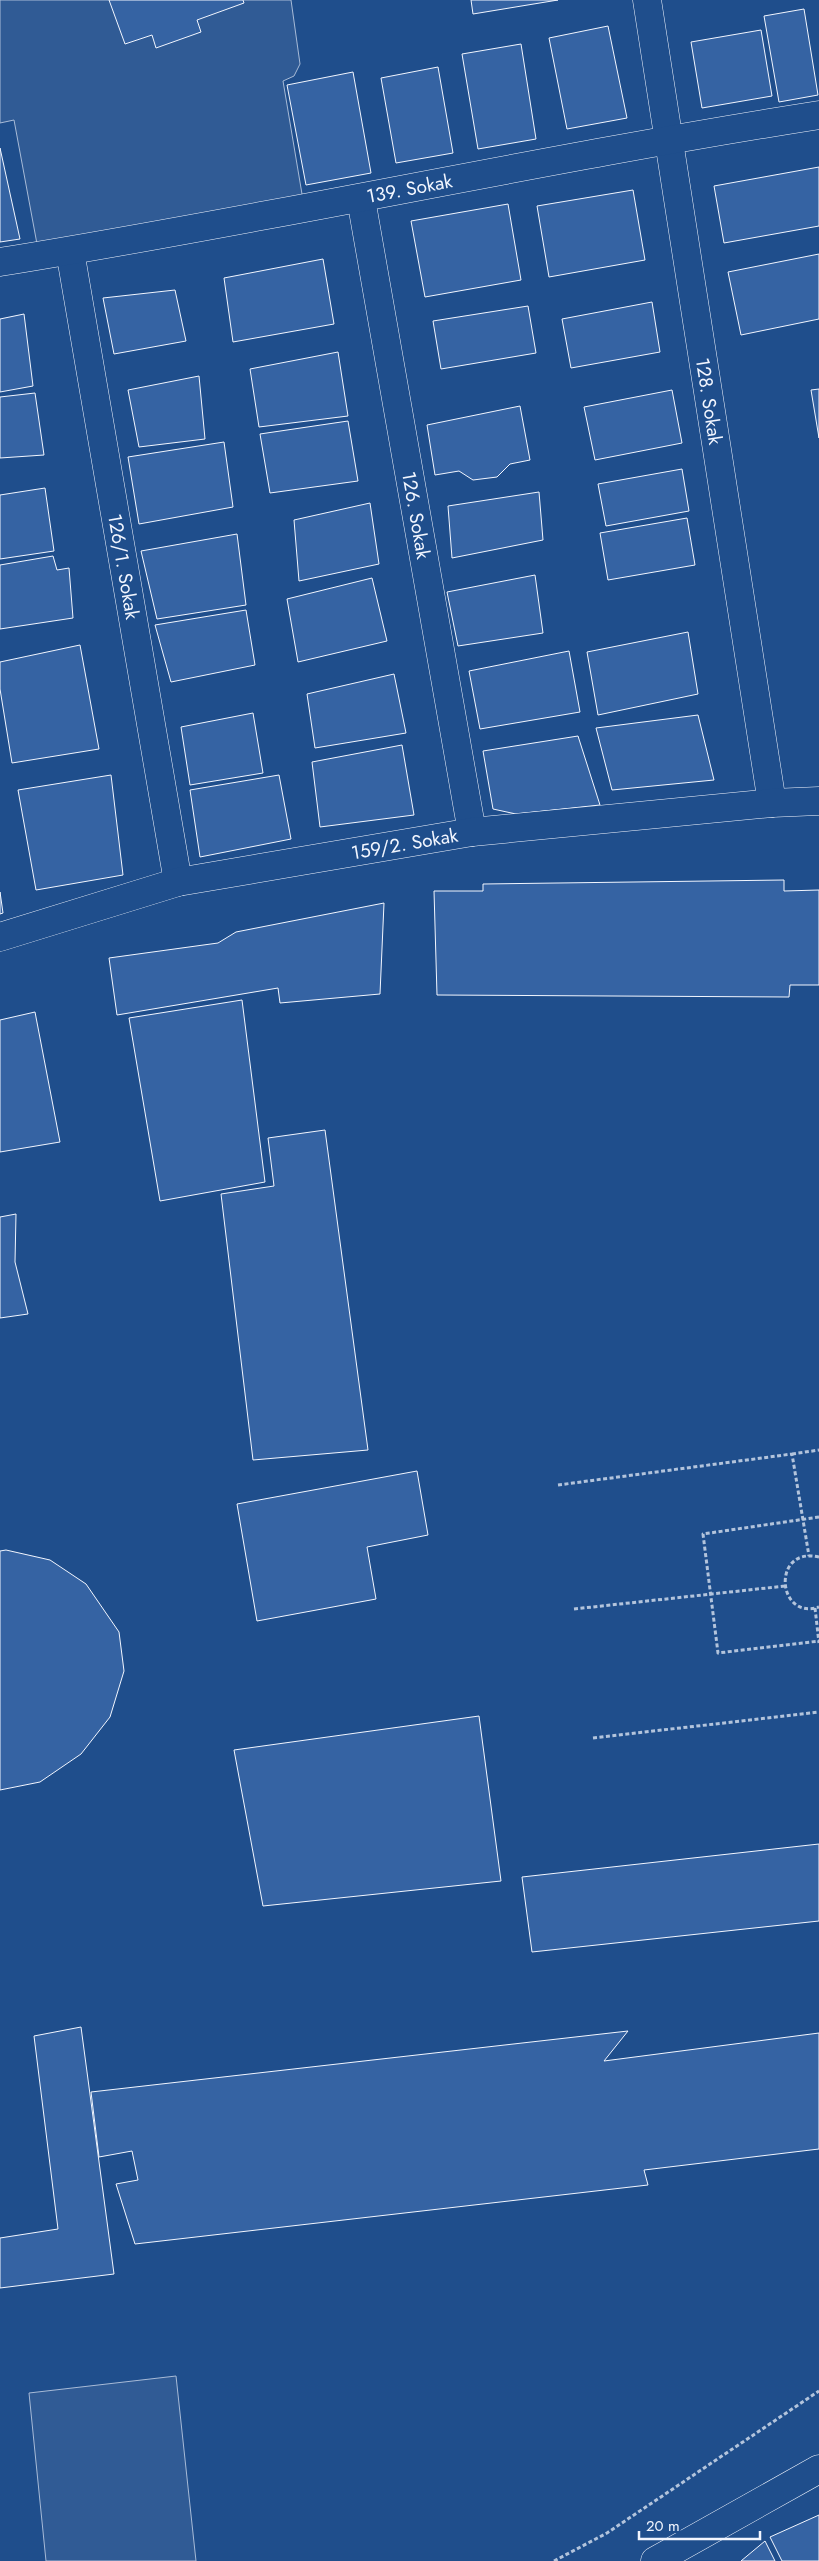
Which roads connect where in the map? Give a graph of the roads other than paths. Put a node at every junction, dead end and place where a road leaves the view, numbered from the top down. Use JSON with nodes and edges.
{"nodes":[{"id":1,"x":647,"y":0,"type":"edge"},
{"id":2,"x":819,"y":115,"type":"edge"},
{"id":3,"x":668,"y":139,"type":"junction"},
{"id":4,"x":361,"y":199,"type":"junction"},
{"id":5,"x":70,"y":251,"type":"junction"},
{"id":6,"x":0,"y":262,"type":"edge"},
{"id":7,"x":819,"y":802,"type":"edge"},
{"id":8,"x":772,"y":803,"type":"junction"},
{"id":9,"x":472,"y":832,"type":"junction"},
{"id":10,"x":178,"y":882,"type":"junction"},
{"id":11,"x":0,"y":938,"type":"edge"},
{"id":12,"x":819,"y":2469,"type":"edge"},
{"id":13,"x":655,"y":2561,"type":"edge"}],
"edges":[{"from":1,"to":3,"type":"street","name":"128. Sokak"},
{"from":2,"to":3,"type":"street","name":"139. Sokak"},
{"from":3,"to":4,"type":"street","name":"139. Sokak"},
{"from":3,"to":8,"type":"street","name":"128. Sokak"},
{"from":4,"to":5,"type":"street","name":"139. Sokak"},
{"from":4,"to":9,"type":"street","name":"126. Sokak"},
{"from":5,"to":6,"type":"street","name":"139. Sokak"},
{"from":5,"to":10,"type":"street","name":"126/1. Sokak"},
{"from":7,"to":8,"type":"street","name":"159/2. Sokak"},
{"from":8,"to":9,"type":"street","name":"159/2. Sokak"},
{"from":9,"to":10,"type":"street","name":"159/2. Sokak"},
{"from":10,"to":11,"type":"street","name":"159/2. Sokak"},
{"from":12,"to":13,"type":"street"}]}
